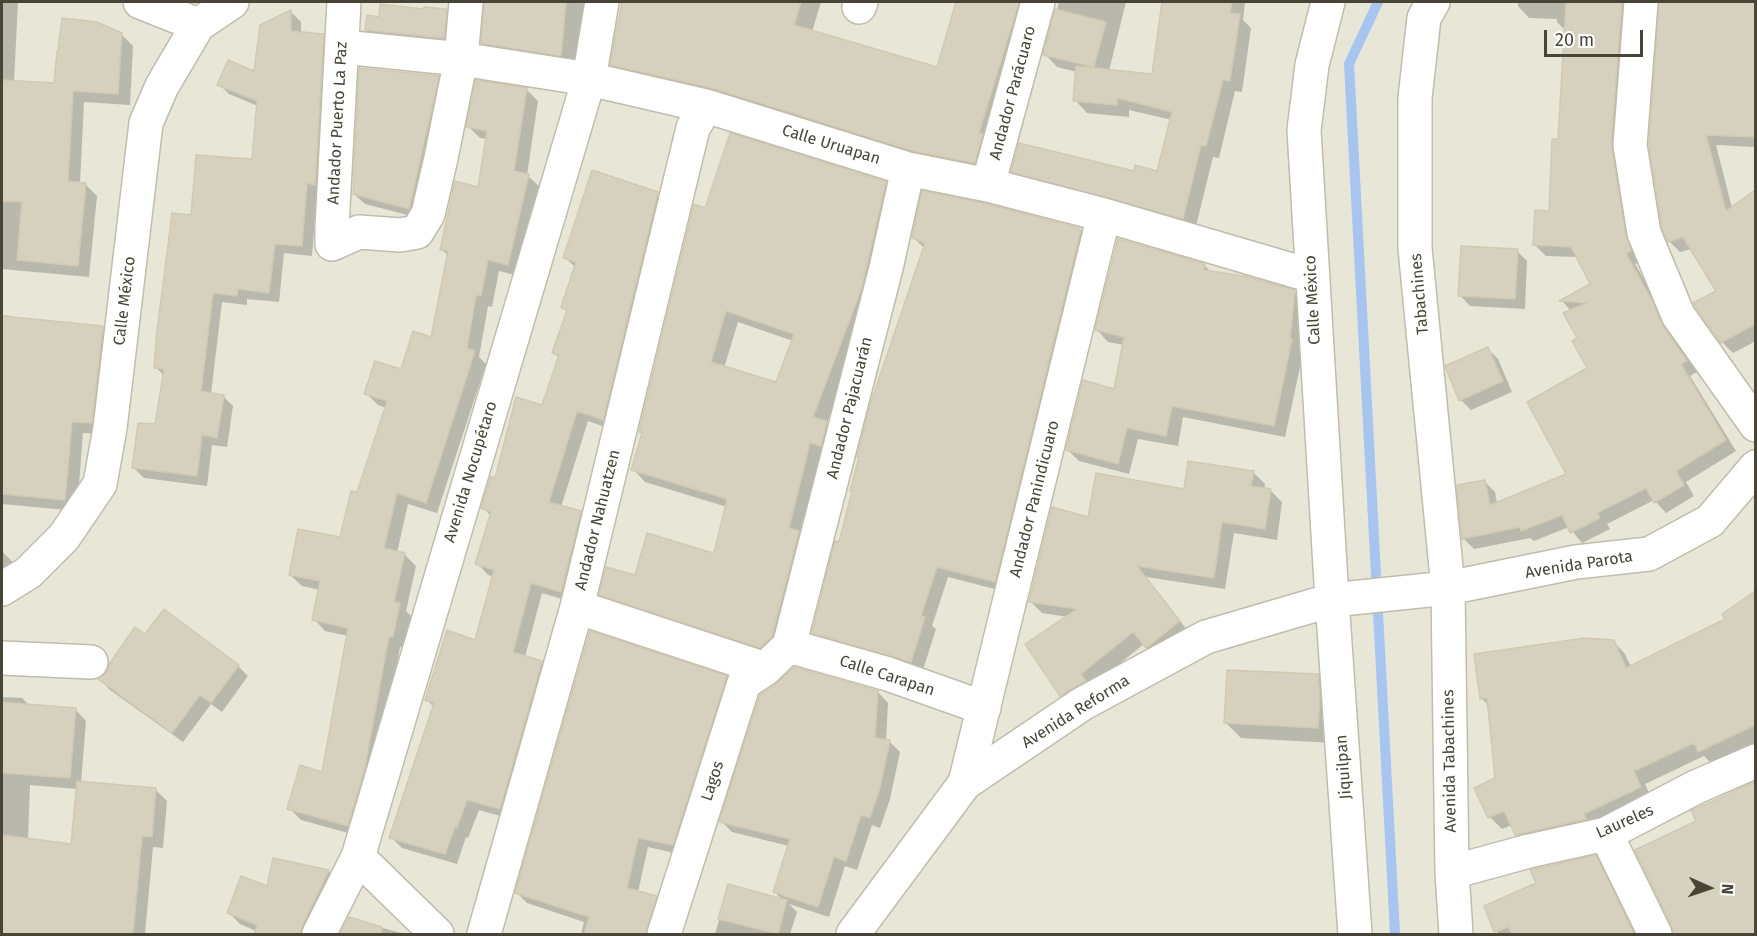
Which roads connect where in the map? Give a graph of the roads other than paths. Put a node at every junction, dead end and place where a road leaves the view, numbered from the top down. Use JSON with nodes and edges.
{"nodes":[{"id":1,"x":140,"y":2,"type":"edge"},
{"id":2,"x":232,"y":2,"type":"edge"},
{"id":3,"x":344,"y":2,"type":"edge"},
{"id":4,"x":466,"y":2,"type":"edge"},
{"id":5,"x":602,"y":2,"type":"edge"},
{"id":6,"x":1038,"y":2,"type":"edge"},
{"id":7,"x":1328,"y":2,"type":"edge"},
{"id":8,"x":1433,"y":2,"type":"edge"},
{"id":9,"x":1641,"y":2,"type":"edge"},
{"id":10,"x":198,"y":25,"type":"junction"},
{"id":11,"x":343,"y":47,"type":"junction"},
{"id":12,"x":461,"y":59,"type":"junction"},
{"id":13,"x":589,"y":80,"type":"junction"},
{"id":14,"x":706,"y":106,"type":"junction"},
{"id":15,"x":908,"y":169,"type":"junction"},
{"id":16,"x":988,"y":185,"type":"junction"},
{"id":17,"x":1104,"y":215,"type":"junction"},
{"id":18,"x":1312,"y":276,"type":"junction"},
{"id":19,"x":1755,"y":425,"type":"edge"},
{"id":20,"x":1755,"y":467,"type":"edge"},
{"id":21,"x":2,"y":589,"type":"edge"},
{"id":22,"x":1442,"y":589,"type":"junction"},
{"id":23,"x":1370,"y":595,"type":"joint"},
{"id":24,"x":1332,"y":600,"type":"junction"},
{"id":25,"x":577,"y":608,"type":"junction"},
{"id":26,"x":789,"y":646,"type":"junction"},
{"id":27,"x":2,"y":658,"type":"edge"},
{"id":28,"x":91,"y":662,"type":"dead end"},
{"id":29,"x":765,"y":669,"type":"junction"},
{"id":30,"x":984,"y":708,"type":"junction"},
{"id":31,"x":1755,"y":761,"type":"edge"},
{"id":32,"x":965,"y":783,"type":"junction"},
{"id":33,"x":1606,"y":834,"type":"junction"},
{"id":34,"x":358,"y":857,"type":"junction"},
{"id":35,"x":1452,"y":872,"type":"junction"},
{"id":36,"x":319,"y":934,"type":"edge"},
{"id":37,"x":437,"y":934,"type":"edge"},
{"id":38,"x":484,"y":934,"type":"edge"},
{"id":39,"x":663,"y":934,"type":"edge"},
{"id":40,"x":853,"y":934,"type":"edge"},
{"id":41,"x":1355,"y":934,"type":"edge"},
{"id":42,"x":1456,"y":934,"type":"edge"},
{"id":43,"x":1655,"y":934,"type":"edge"}],
"edges":[{"from":1,"to":10,"type":"street"},
{"from":2,"to":10,"type":"street","name":"Calle México"},
{"from":3,"to":11,"type":"street","name":"Andador Puerto La Paz"},
{"from":4,"to":12,"type":"street"},
{"from":5,"to":13,"type":"street","name":"Avenida Nocupétaro"},
{"from":6,"to":16,"type":"street","name":"Andador Parácuaro"},
{"from":7,"to":18,"type":"street","name":"Calle México"},
{"from":8,"to":22,"type":"street","name":"Tabachines"},
{"from":9,"to":19,"type":"street"},
{"from":10,"to":21,"type":"street","name":"Calle México"},
{"from":11,"to":12,"type":"street","name":"Calle Uruapan"},
{"from":11,"to":12,"type":"street","name":"Andador Puerto La Paz"},
{"from":12,"to":13,"type":"street","name":"Calle Uruapan"},
{"from":13,"to":14,"type":"street","name":"Calle Uruapan"},
{"from":13,"to":34,"type":"street","name":"Avenida Nocupétaro"},
{"from":14,"to":15,"type":"street","name":"Calle Uruapan"},
{"from":14,"to":25,"type":"street","name":"Andador Nahuatzen"},
{"from":15,"to":16,"type":"street","name":"Calle Uruapan"},
{"from":15,"to":26,"type":"street","name":"Andador Pajacuarán"},
{"from":16,"to":17,"type":"street","name":"Calle Uruapan"},
{"from":17,"to":18,"type":"street","name":"Calle Uruapan"},
{"from":17,"to":30,"type":"street","name":"Andador Panindicuaro"},
{"from":18,"to":24,"type":"street","name":"Calle México"},
{"from":20,"to":22,"type":"street","name":"Avenida Parota"},
{"from":22,"to":23,"type":"street","name":"Avenida Parota"},
{"from":22,"to":35,"type":"street","name":"Avenida Tabachines"},
{"from":23,"to":24,"type":"street","name":"Avenida Reforma"},
{"from":24,"to":32,"type":"street","name":"Avenida Reforma"},
{"from":24,"to":41,"type":"street","name":"Jiquilpan"},
{"from":25,"to":29,"type":"street"},
{"from":25,"to":38,"type":"street","name":"Andador Nahuatzen"},
{"from":26,"to":29,"type":"street","name":"Lagos"},
{"from":26,"to":30,"type":"street","name":"Calle Carapan"},
{"from":27,"to":28,"type":"street"},
{"from":29,"to":39,"type":"street","name":"Lagos"},
{"from":30,"to":32,"type":"street","name":"Andador Panindicuaro"},
{"from":31,"to":33,"type":"street","name":"Laureles"},
{"from":32,"to":40,"type":"street","name":"Avenida Reforma"},
{"from":33,"to":35,"type":"street","name":"Laureles"},
{"from":33,"to":43,"type":"street"},
{"from":34,"to":36,"type":"street","name":"Avenida Nocupétaro"},
{"from":34,"to":37,"type":"street"},
{"from":35,"to":42,"type":"street","name":"Avenida Tabachines"}]}
